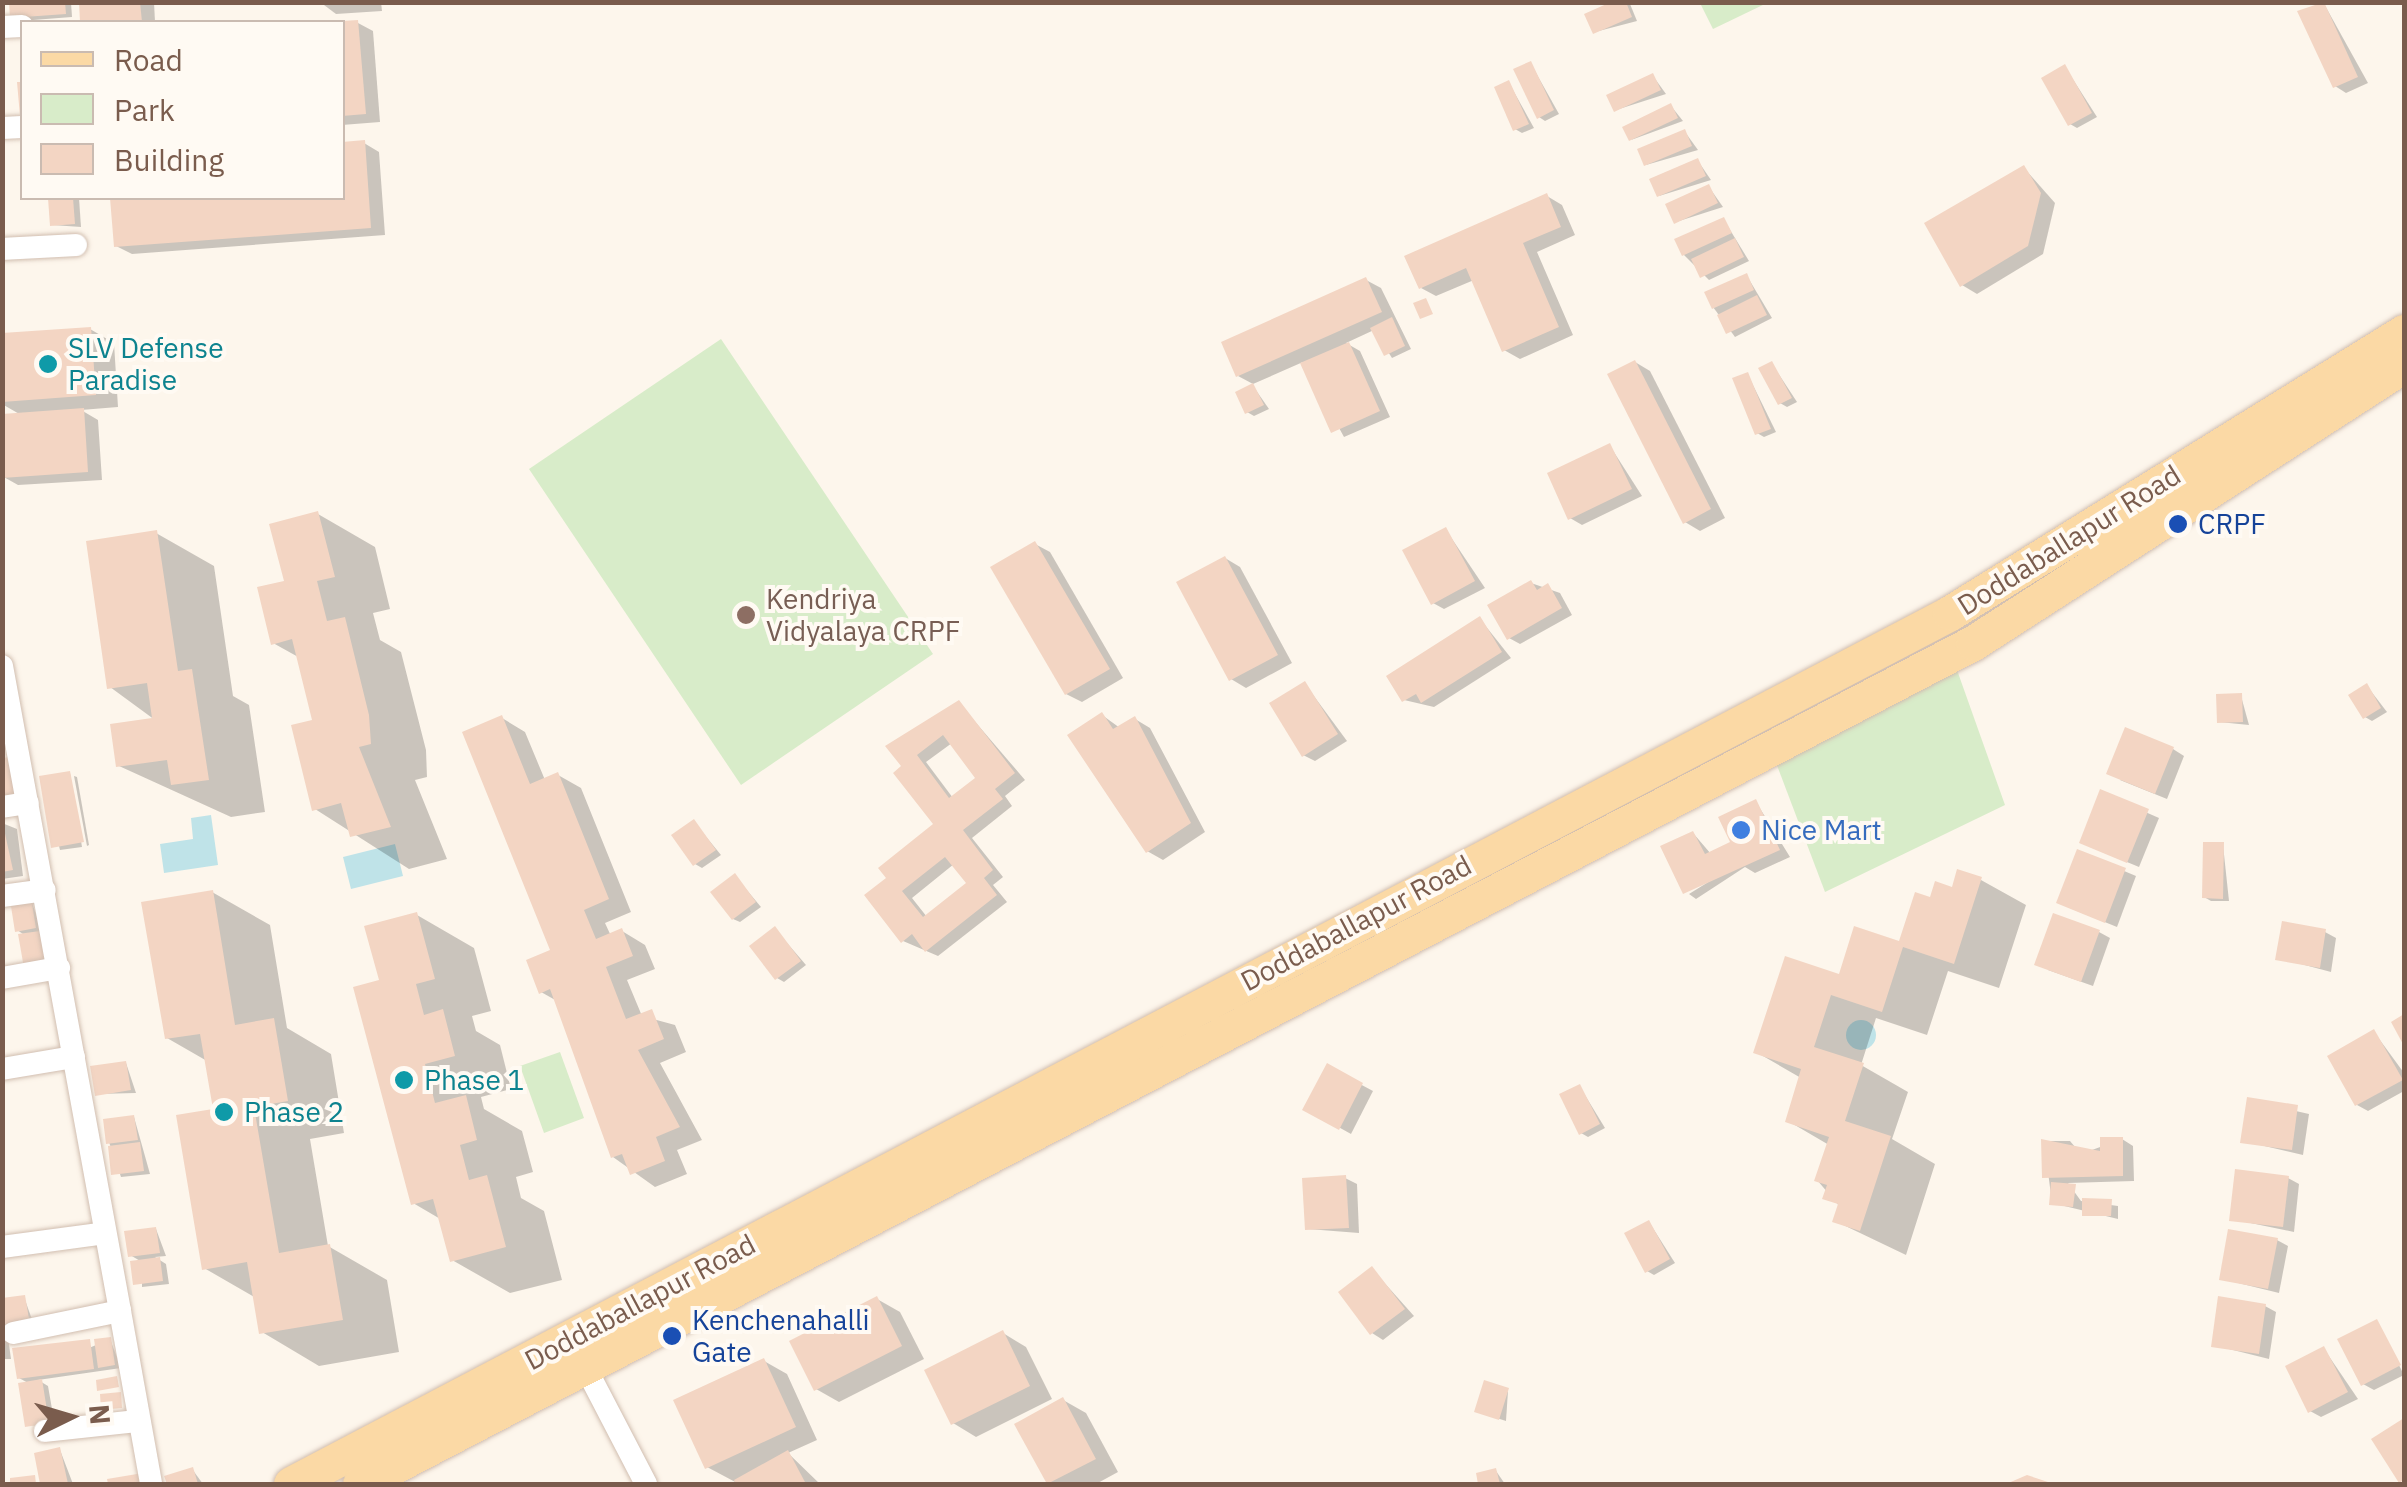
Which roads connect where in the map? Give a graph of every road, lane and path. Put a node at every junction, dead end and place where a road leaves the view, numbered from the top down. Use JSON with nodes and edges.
{"nodes":[{"id":1,"x":76,"y":245,"type":"dead end"},
{"id":2,"x":2,"y":248,"type":"edge"},
{"id":3,"x":2404,"y":332,"type":"edge"},
{"id":4,"x":2404,"y":365,"type":"edge"},
{"id":5,"x":2,"y":666,"type":"edge"},
{"id":6,"x":6,"y":709,"type":"edge"},
{"id":7,"x":28,"y":803,"type":"junction"},
{"id":8,"x":2,"y":807,"type":"edge"},
{"id":9,"x":44,"y":890,"type":"junction"},
{"id":10,"x":2,"y":896,"type":"edge"},
{"id":11,"x":59,"y":968,"type":"junction"},
{"id":12,"x":2,"y":978,"type":"edge"},
{"id":13,"x":74,"y":1057,"type":"junction"},
{"id":14,"x":2,"y":1069,"type":"edge"},
{"id":15,"x":105,"y":1233,"type":"junction"},
{"id":16,"x":2,"y":1247,"type":"edge"},
{"id":17,"x":120,"y":1311,"type":"junction"},
{"id":18,"x":13,"y":1333,"type":"dead end"},
{"id":19,"x":578,"y":1353,"type":"junction"},
{"id":20,"x":138,"y":1422,"type":"junction"},
{"id":21,"x":45,"y":1431,"type":"dead end"},
{"id":22,"x":151,"y":1484,"type":"edge"},
{"id":23,"x":290,"y":1484,"type":"edge"},
{"id":24,"x":360,"y":1484,"type":"edge"},
{"id":25,"x":646,"y":1484,"type":"edge"}],
"edges":[{"from":1,"to":2,"type":"street"},
{"from":3,"to":19,"type":"main road","name":"Doddaballapur Road"},
{"from":4,"to":19,"type":"main road","name":"Doddaballapur Road"},
{"from":5,"to":6,"type":"street"},
{"from":6,"to":7,"type":"street"},
{"from":7,"to":8,"type":"street"},
{"from":7,"to":9,"type":"street"},
{"from":9,"to":10,"type":"street"},
{"from":9,"to":11,"type":"street"},
{"from":11,"to":12,"type":"street"},
{"from":11,"to":13,"type":"street"},
{"from":13,"to":14,"type":"street"},
{"from":13,"to":15,"type":"street"},
{"from":15,"to":16,"type":"street"},
{"from":15,"to":17,"type":"street"},
{"from":17,"to":18,"type":"street"},
{"from":17,"to":20,"type":"street"},
{"from":19,"to":23,"type":"main road","name":"Doddaballapur Road"},
{"from":19,"to":24,"type":"main road","name":"Doddaballapur Road"},
{"from":19,"to":25,"type":"street"},
{"from":20,"to":21,"type":"street"},
{"from":20,"to":22,"type":"street"}]}
